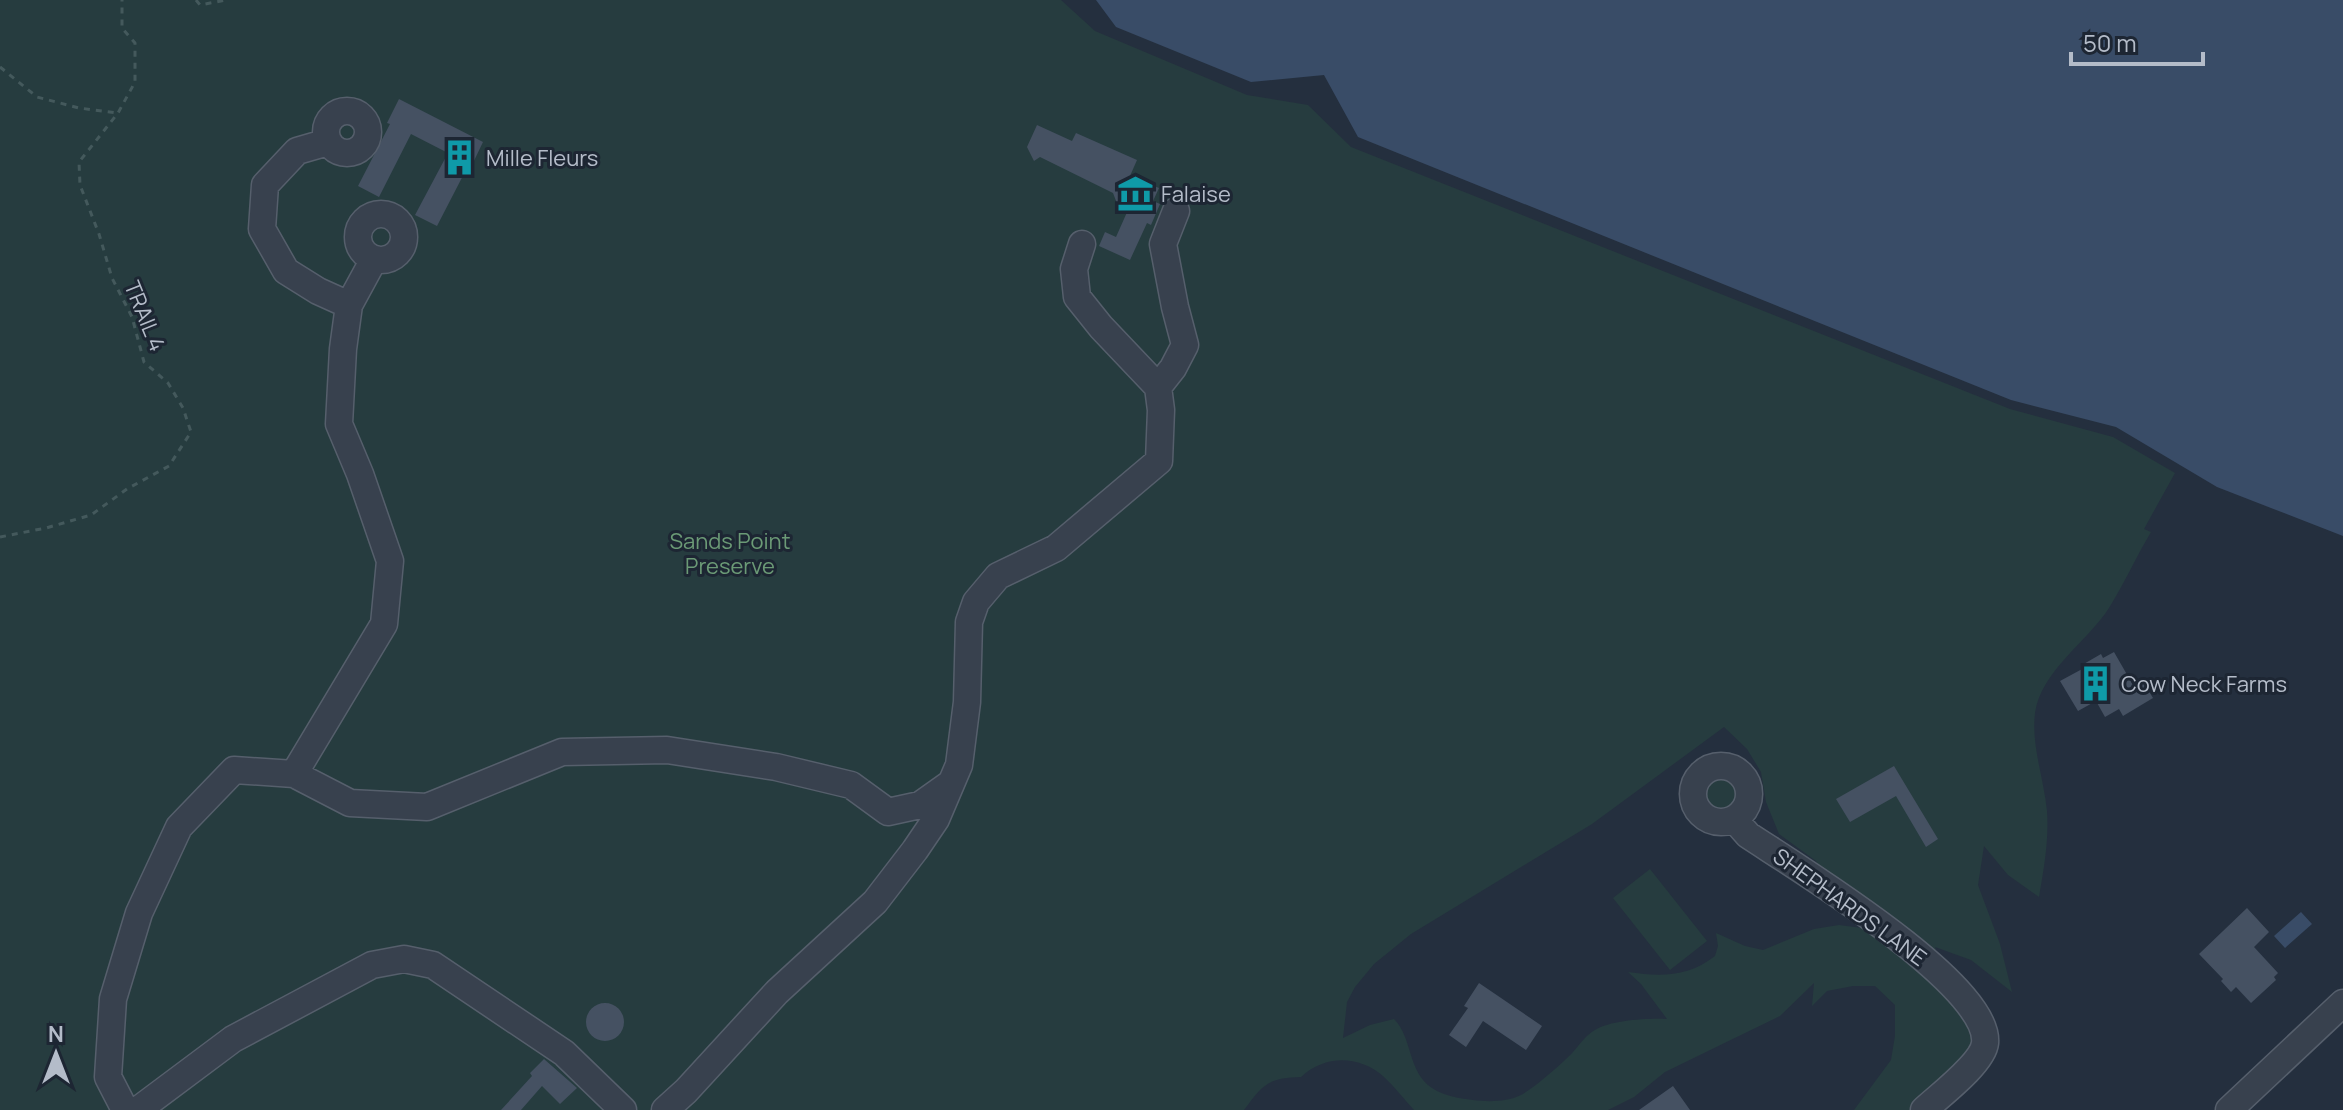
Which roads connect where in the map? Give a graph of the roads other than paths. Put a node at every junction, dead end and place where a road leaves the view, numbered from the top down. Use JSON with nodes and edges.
{"nodes":[{"id":1,"x":328,"y":142,"type":"dead end"},
{"id":2,"x":1176,"y":211,"type":"dead end"},
{"id":3,"x":1082,"y":244,"type":"dead end"},
{"id":4,"x":374,"y":259,"type":"dead end"},
{"id":5,"x":349,"y":305,"type":"junction"},
{"id":6,"x":1158,"y":387,"type":"junction"},
{"id":7,"x":294,"y":774,"type":"junction"},
{"id":8,"x":951,"y":783,"type":"junction"},
{"id":9,"x":1734,"y":819,"type":"dead end"},
{"id":10,"x":2343,"y":1003,"type":"edge"},
{"id":11,"x":125,"y":1110,"type":"edge"},
{"id":12,"x":138,"y":1110,"type":"edge"},
{"id":13,"x":623,"y":1110,"type":"edge"},
{"id":14,"x":665,"y":1110,"type":"edge"},
{"id":15,"x":1924,"y":1110,"type":"edge"},
{"id":16,"x":2229,"y":1110,"type":"edge"}],
"edges":[{"from":1,"to":5,"type":"street"},
{"from":2,"to":6,"type":"street"},
{"from":3,"to":6,"type":"street"},
{"from":4,"to":5,"type":"street"},
{"from":5,"to":7,"type":"street"},
{"from":6,"to":8,"type":"street"},
{"from":7,"to":8,"type":"street"},
{"from":7,"to":11,"type":"street"},
{"from":8,"to":14,"type":"street"},
{"from":9,"to":15,"type":"street","name":"SHEPHARDS LANE"},
{"from":10,"to":16,"type":"street"},
{"from":12,"to":13,"type":"street"}]}
